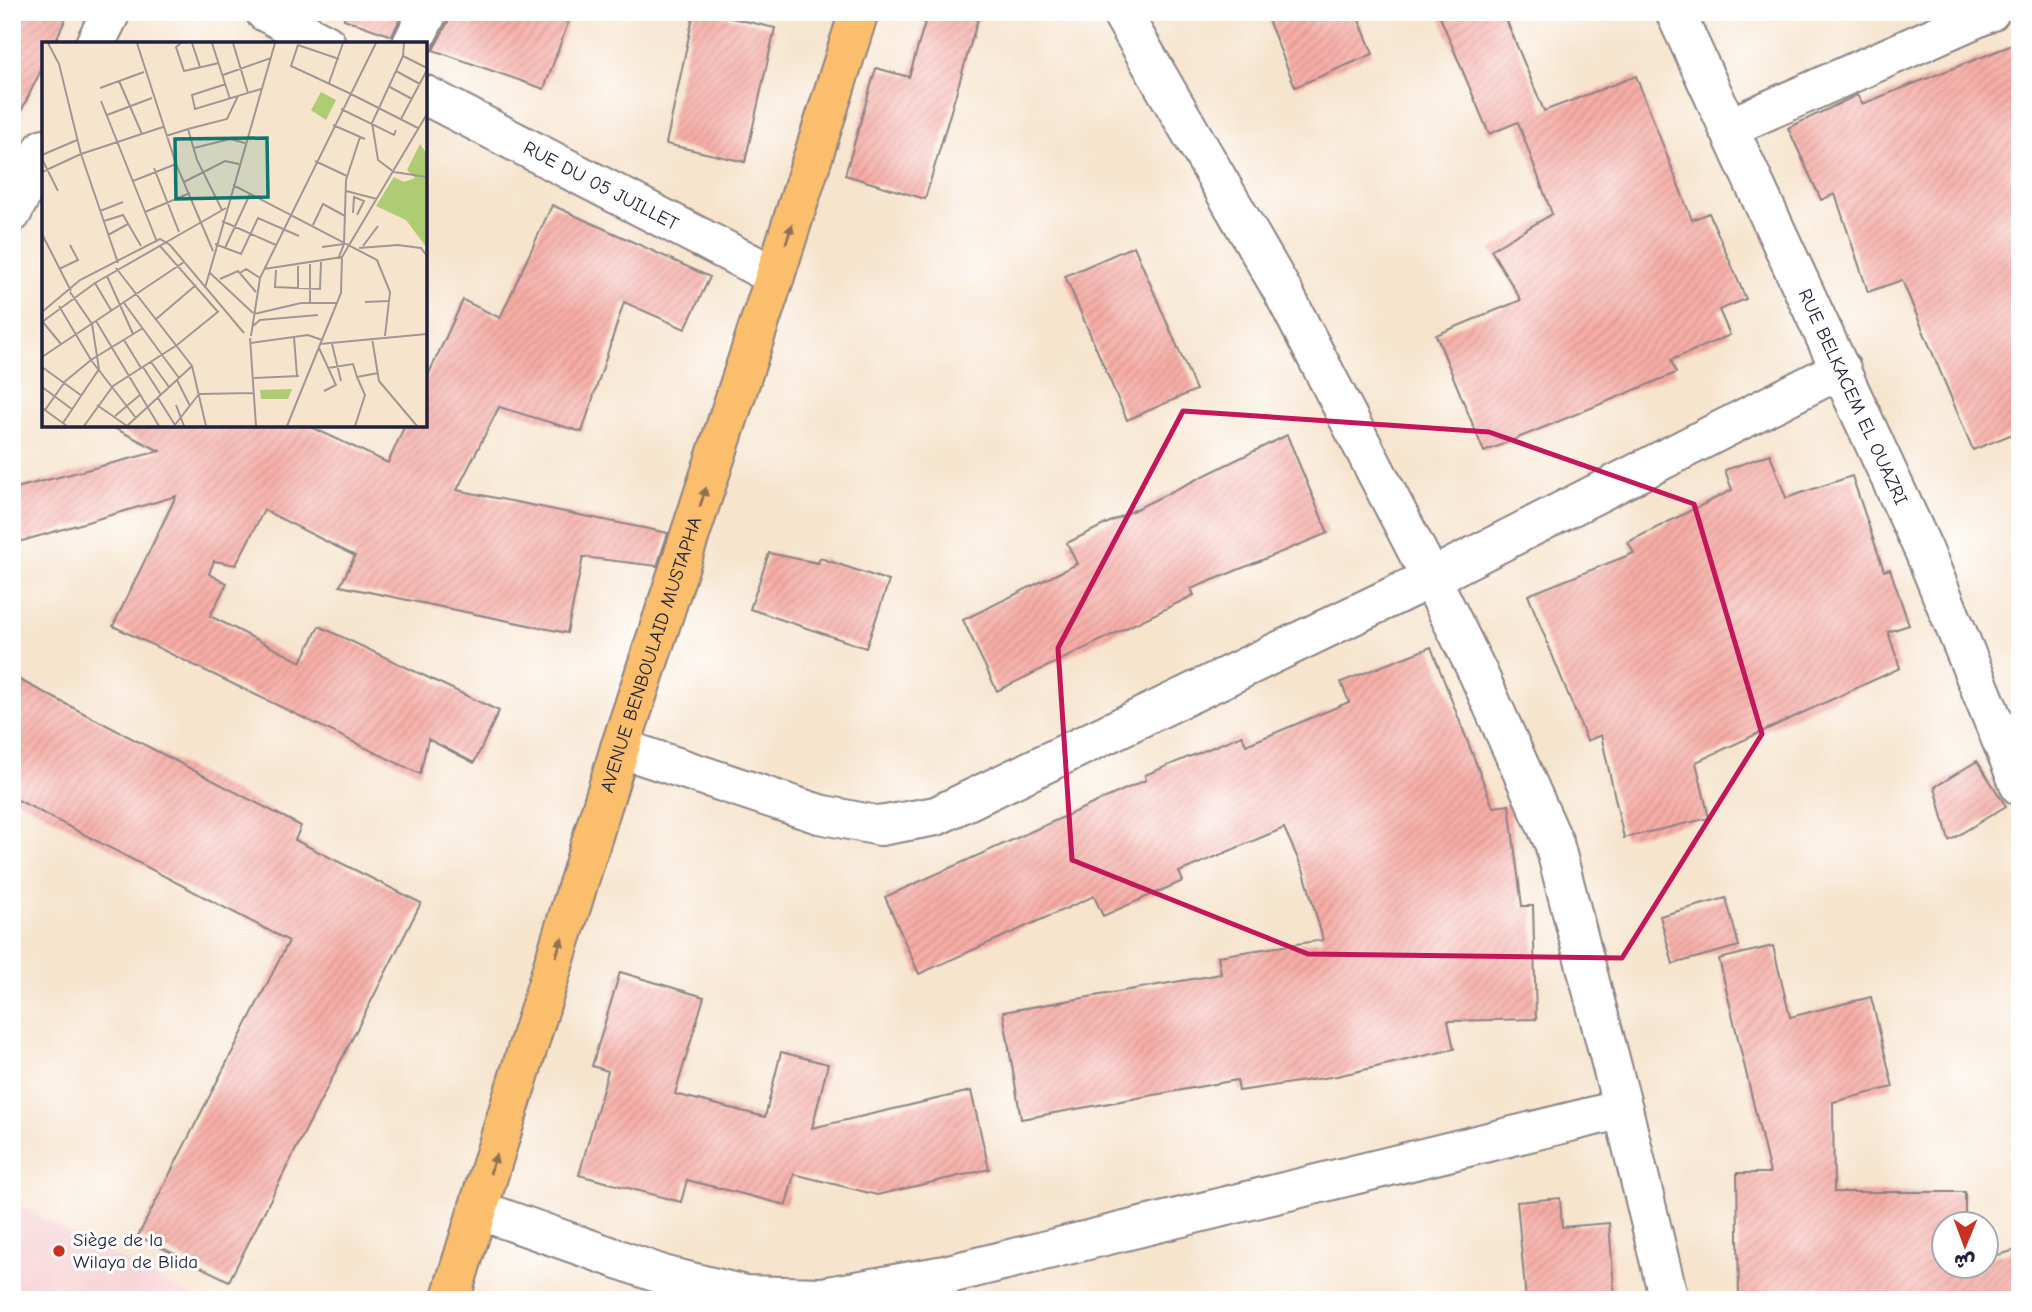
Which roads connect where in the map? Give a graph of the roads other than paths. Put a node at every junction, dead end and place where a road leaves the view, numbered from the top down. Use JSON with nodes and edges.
{"nodes":[{"id":1,"x":111,"y":12,"type":"edge"},
{"id":2,"x":265,"y":12,"type":"edge"},
{"id":3,"x":428,"y":12,"type":"edge"},
{"id":4,"x":859,"y":12,"type":"edge"},
{"id":5,"x":1121,"y":12,"type":"edge"},
{"id":6,"x":1675,"y":12,"type":"edge"},
{"id":7,"x":1990,"y":12,"type":"edge"},
{"id":8,"x":96,"y":42,"type":"edge"},
{"id":9,"x":322,"y":42,"type":"edge"},
{"id":10,"x":413,"y":42,"type":"edge"},
{"id":11,"x":427,"y":96,"type":"edge"},
{"id":12,"x":1728,"y":128,"type":"junction"},
{"id":13,"x":42,"y":152,"type":"edge"},
{"id":14,"x":12,"y":212,"type":"edge"},
{"id":15,"x":775,"y":276,"type":"junction"},
{"id":16,"x":1841,"y":369,"type":"junction"},
{"id":17,"x":1431,"y":578,"type":"junction"},
{"id":18,"x":620,"y":748,"type":"junction"},
{"id":19,"x":2017,"y":768,"type":"edge"},
{"id":20,"x":1623,"y":1109,"type":"junction"},
{"id":21,"x":479,"y":1210,"type":"junction"},
{"id":22,"x":948,"y":1287,"type":"edge"},
{"id":23,"x":450,"y":1300,"type":"edge"},
{"id":24,"x":1669,"y":1300,"type":"edge"}],
"edges":[{"from":1,"to":8,"type":"street"},
{"from":2,"to":9,"type":"street"},
{"from":3,"to":10,"type":"street"},
{"from":15,"to":4,"type":"main road","name":"AVENUE BENBOULAID MUSTAPHA","one_way":true},
{"from":5,"to":17,"type":"street"},
{"from":6,"to":12,"type":"street","name":"RUE BELKACEM EL OUAZRI"},
{"from":7,"to":12,"type":"street"},
{"from":11,"to":15,"type":"street","name":"RUE DU 05 JUILLET"},
{"from":12,"to":16,"type":"street","name":"RUE BELKACEM EL OUAZRI"},
{"from":13,"to":14,"type":"street"},
{"from":18,"to":15,"type":"main road","name":"AVENUE BENBOULAID MUSTAPHA","one_way":true},
{"from":16,"to":17,"type":"street"},
{"from":16,"to":19,"type":"street","name":"RUE BELKACEM EL OUAZRI"},
{"from":17,"to":18,"type":"street"},
{"from":17,"to":20,"type":"street"},
{"from":21,"to":18,"type":"main road","name":"AVENUE BENBOULAID MUSTAPHA","one_way":true},
{"from":20,"to":22,"type":"street"},
{"from":20,"to":24,"type":"street"},
{"from":21,"to":22,"type":"street"},
{"from":21,"to":23,"type":"main road","name":"AVENUE BENBOULAID MUSTAPHA"}]}
